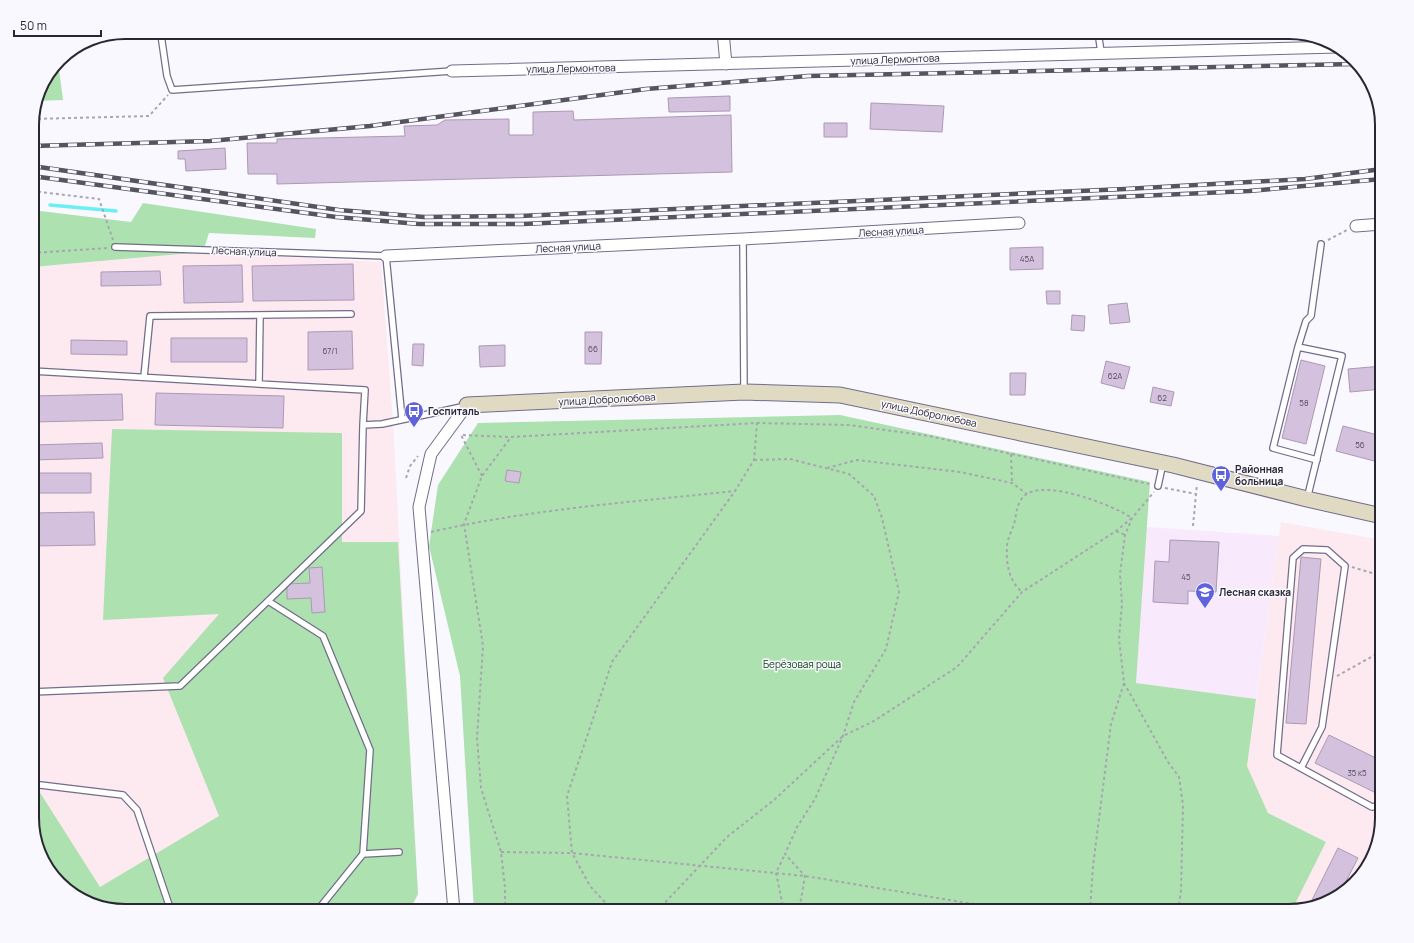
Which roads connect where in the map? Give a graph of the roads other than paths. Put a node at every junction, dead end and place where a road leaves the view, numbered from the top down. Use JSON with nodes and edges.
{"nodes":[{"id":1,"x":161,"y":39,"type":"edge"},
{"id":2,"x":724,"y":39,"type":"edge"},
{"id":3,"x":1099,"y":39,"type":"edge"},
{"id":4,"x":1325,"y":47,"type":"edge"},
{"id":5,"x":1101,"y":52,"type":"junction"},
{"id":6,"x":726,"y":64,"type":"junction"},
{"id":7,"x":452,"y":71,"type":"joint"},
{"id":8,"x":1020,"y":223,"type":"dead end"},
{"id":9,"x":1375,"y":225,"type":"edge"},
{"id":10,"x":1356,"y":226,"type":"road end"},
{"id":11,"x":743,"y":239,"type":"junction"},
{"id":12,"x":1321,"y":244,"type":"road end"},
{"id":13,"x":115,"y":247,"type":"road end"},
{"id":14,"x":386,"y":256,"type":"junction"},
{"id":15,"x":351,"y":314,"type":"dead end"},
{"id":16,"x":260,"y":315,"type":"junction"},
{"id":17,"x":1298,"y":347,"type":"junction"},
{"id":18,"x":39,"y":371,"type":"edge"},
{"id":19,"x":144,"y":377,"type":"junction"},
{"id":20,"x":259,"y":384,"type":"junction"},
{"id":21,"x":744,"y":392,"type":"junction"},
{"id":22,"x":468,"y":405,"type":"junction"},
{"id":23,"x":402,"y":419,"type":"junction"},
{"id":24,"x":362,"y":424,"type":"junction"},
{"id":25,"x":1317,"y":460,"type":"junction"},
{"id":26,"x":1163,"y":463,"type":"junction"},
{"id":27,"x":1158,"y":486,"type":"road end"},
{"id":28,"x":1307,"y":500,"type":"junction"},
{"id":29,"x":1375,"y":515,"type":"edge"},
{"id":30,"x":268,"y":601,"type":"junction"},
{"id":31,"x":39,"y":692,"type":"edge"},
{"id":32,"x":1301,"y":768,"type":"junction"},
{"id":33,"x":39,"y":785,"type":"edge"},
{"id":34,"x":1375,"y":806,"type":"edge"},
{"id":35,"x":399,"y":852,"type":"dead end"},
{"id":36,"x":363,"y":854,"type":"junction"},
{"id":37,"x":169,"y":904,"type":"edge"},
{"id":38,"x":323,"y":904,"type":"edge"},
{"id":39,"x":453,"y":904,"type":"edge"}],
"edges":[{"from":1,"to":7,"type":"lane"},
{"from":2,"to":6,"type":"street"},
{"from":3,"to":5,"type":"lane"},
{"from":4,"to":5,"type":"street","name":"улица Лермонтова"},
{"from":5,"to":6,"type":"street","name":"улица Лермонтова"},
{"from":6,"to":7,"type":"street","name":"улица Лермонтова"},
{"from":8,"to":11,"type":"street","name":"Лесная улица"},
{"from":9,"to":10,"type":"street"},
{"from":11,"to":14,"type":"street","name":"Лесная улица"},
{"from":11,"to":21,"type":"lane"},
{"from":12,"to":17,"type":"lane"},
{"from":13,"to":14,"type":"lane","name":"Лесная улица"},
{"from":14,"to":23,"type":"lane"},
{"from":15,"to":16,"type":"lane"},
{"from":16,"to":19,"type":"lane"},
{"from":16,"to":20,"type":"lane"},
{"from":17,"to":25,"type":"lane"},
{"from":17,"to":25,"type":"lane"},
{"from":18,"to":19,"type":"lane"},
{"from":19,"to":20,"type":"lane"},
{"from":20,"to":24,"type":"lane"},
{"from":21,"to":22,"type":"street","name":"улица Добролюбова"},
{"from":21,"to":26,"type":"street","name":"улица Добролюбова"},
{"from":22,"to":23,"type":"lane"},
{"from":22,"to":39,"type":"street"},
{"from":23,"to":24,"type":"lane"},
{"from":24,"to":30,"type":"lane"},
{"from":25,"to":28,"type":"lane"},
{"from":26,"to":27,"type":"lane"},
{"from":26,"to":28,"type":"street","name":"улица Добролюбова"},
{"from":28,"to":29,"type":"street","name":"улица Добролюбова"},
{"from":30,"to":31,"type":"lane"},
{"from":30,"to":36,"type":"lane"},
{"from":32,"to":32,"type":"lane"},
{"from":32,"to":34,"type":"lane"},
{"from":33,"to":37,"type":"lane"},
{"from":35,"to":36,"type":"lane"},
{"from":36,"to":38,"type":"lane"}]}
